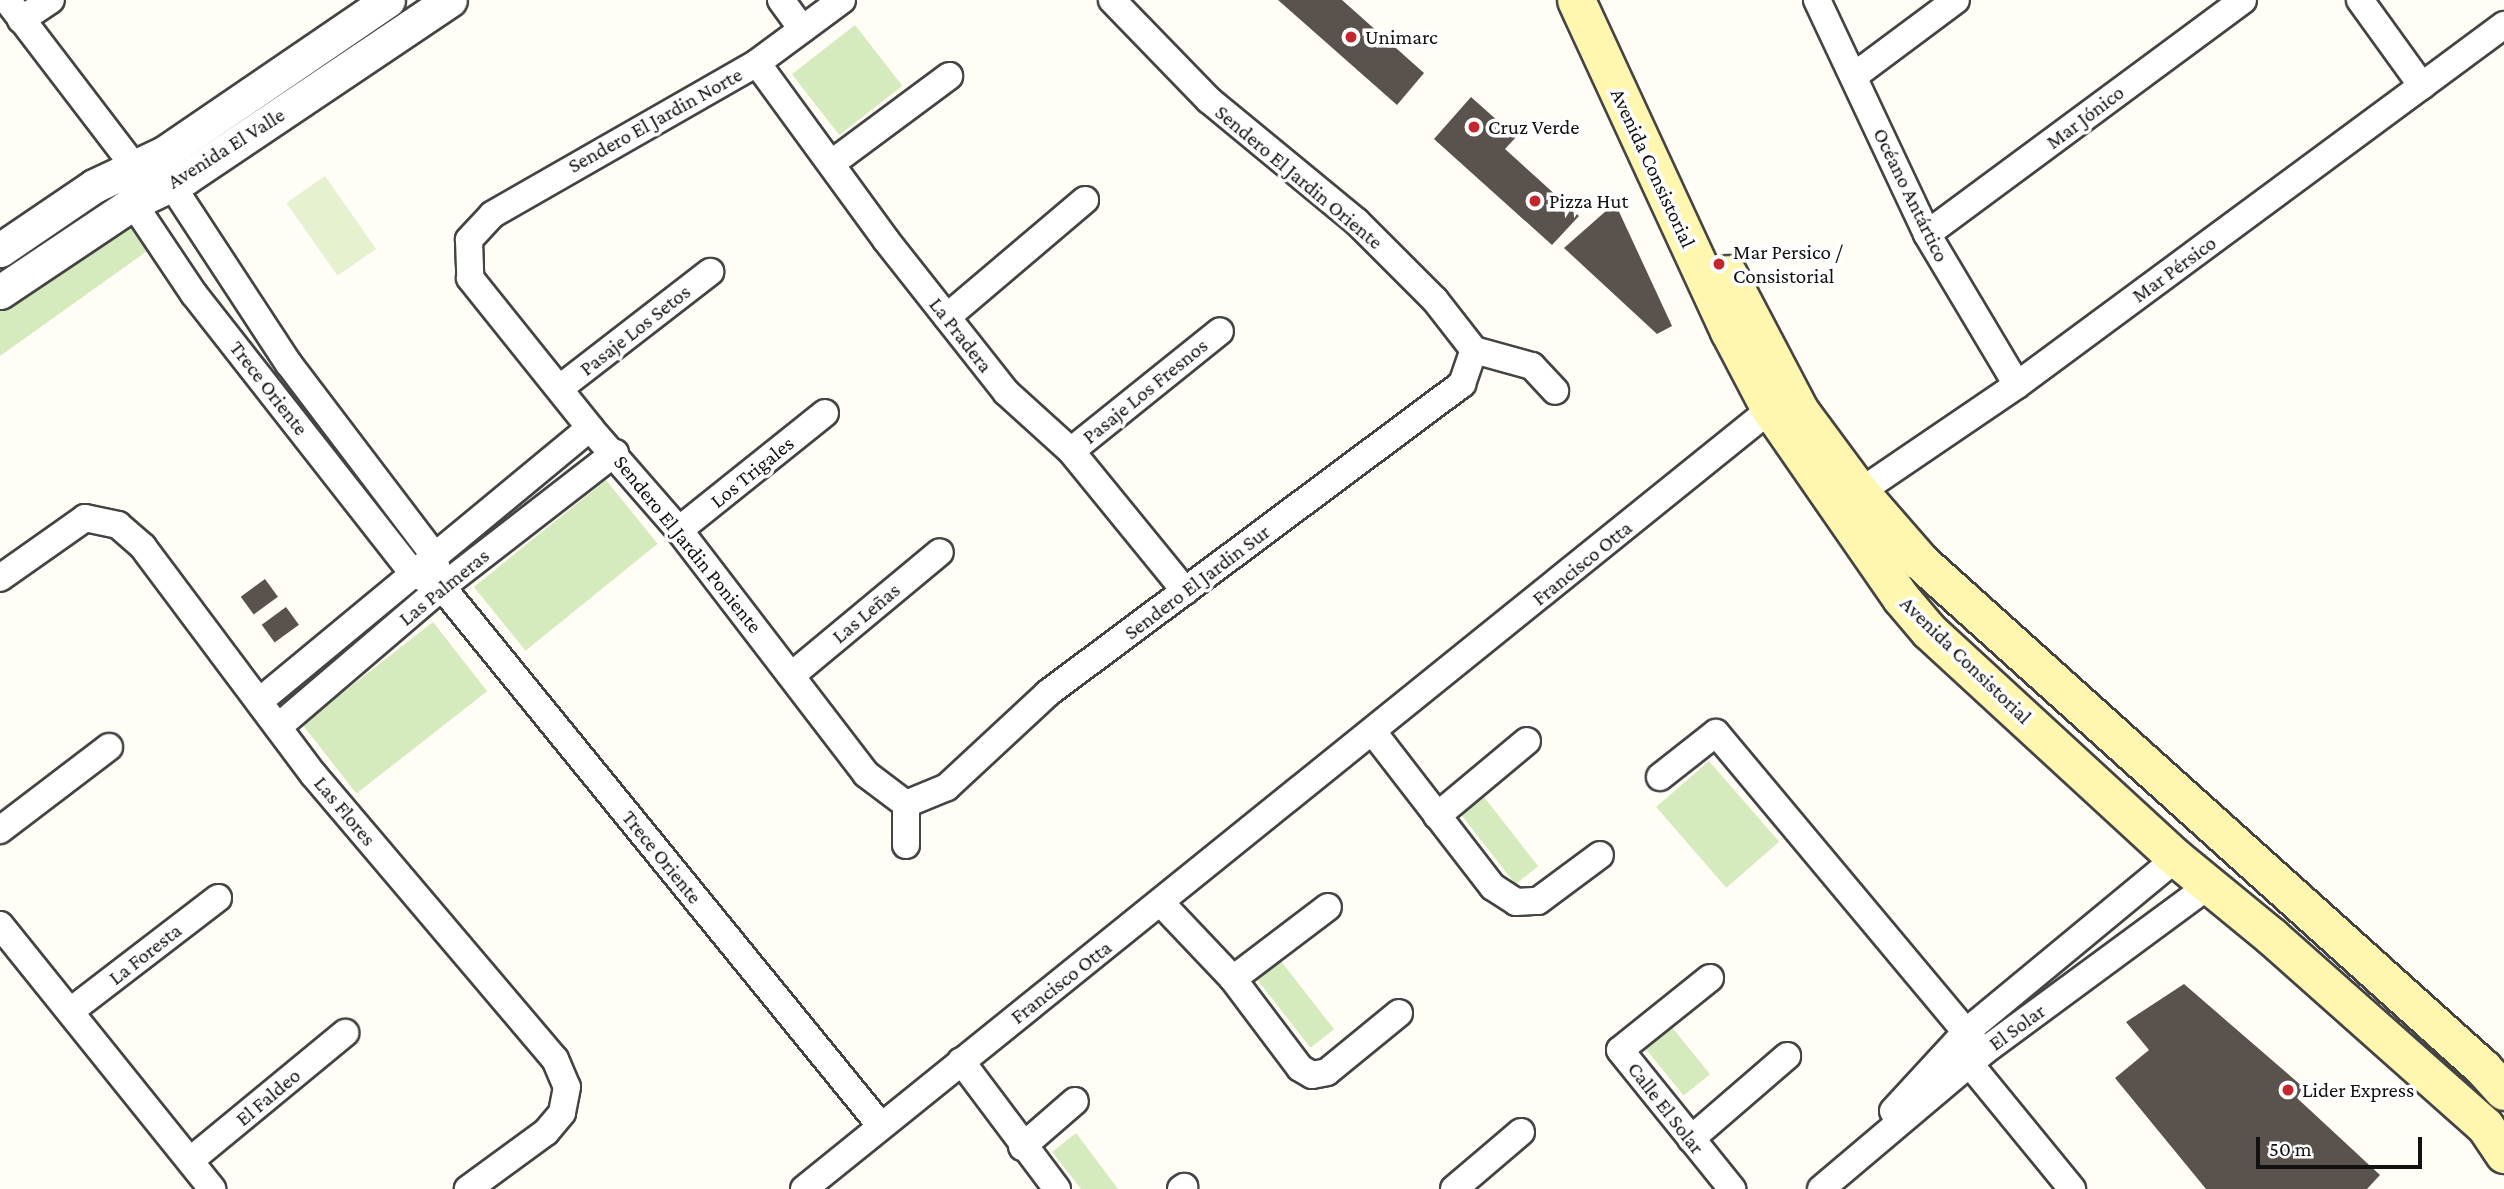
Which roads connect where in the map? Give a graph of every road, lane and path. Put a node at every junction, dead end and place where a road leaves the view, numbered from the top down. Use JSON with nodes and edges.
{"nodes":[{"id":1,"x":51,"y":0,"type":"edge"},
{"id":2,"x":388,"y":0,"type":"edge"},
{"id":3,"x":450,"y":0,"type":"edge"},
{"id":4,"x":781,"y":0,"type":"edge"},
{"id":5,"x":842,"y":0,"type":"edge"},
{"id":6,"x":1112,"y":0,"type":"edge"},
{"id":7,"x":1576,"y":0,"type":"edge"},
{"id":8,"x":1602,"y":0,"type":"edge"},
{"id":9,"x":1817,"y":0,"type":"edge"},
{"id":10,"x":1956,"y":0,"type":"edge"},
{"id":11,"x":2243,"y":0,"type":"edge"},
{"id":12,"x":2360,"y":0,"type":"edge"},
{"id":13,"x":14,"y":10,"type":"edge"},
{"id":14,"x":2504,"y":25,"type":"edge"},
{"id":15,"x":803,"y":29,"type":"junction"},
{"id":16,"x":757,"y":63,"type":"junction"},
{"id":17,"x":949,"y":76,"type":"dead end"},
{"id":18,"x":1854,"y":76,"type":"junction"},
{"id":19,"x":2422,"y":86,"type":"junction"},
{"id":20,"x":832,"y":163,"type":"junction"},
{"id":21,"x":134,"y":166,"type":"junction"},
{"id":22,"x":171,"y":184,"type":"junction"},
{"id":23,"x":1085,"y":200,"type":"dead end"},
{"id":24,"x":133,"y":203,"type":"junction"},
{"id":25,"x":1927,"y":234,"type":"junction"},
{"id":26,"x":469,"y":240,"type":"joint"},
{"id":27,"x":0,"y":250,"type":"edge"},
{"id":28,"x":710,"y":272,"type":"dead end"},
{"id":29,"x":0,"y":292,"type":"edge"},
{"id":30,"x":947,"y":317,"type":"junction"},
{"id":31,"x":1220,"y":331,"type":"dead end"},
{"id":32,"x":1474,"y":350,"type":"junction"},
{"id":33,"x":2017,"y":385,"type":"junction"},
{"id":34,"x":560,"y":388,"type":"junction"},
{"id":35,"x":1555,"y":391,"type":"dead end"},
{"id":36,"x":1780,"y":401,"type":"junction"},
{"id":37,"x":825,"y":413,"type":"dead end"},
{"id":38,"x":590,"y":428,"type":"junction"},
{"id":39,"x":1070,"y":451,"type":"junction"},
{"id":40,"x":615,"y":453,"type":"junction"},
{"id":41,"x":1849,"y":499,"type":"junction"},
{"id":42,"x":679,"y":530,"type":"junction"},
{"id":43,"x":940,"y":552,"type":"dead end"},
{"id":44,"x":433,"y":554,"type":"junction"},
{"id":45,"x":413,"y":573,"type":"junction"},
{"id":46,"x":0,"y":578,"type":"edge"},
{"id":47,"x":442,"y":587,"type":"junction"},
{"id":48,"x":1185,"y":590,"type":"junction"},
{"id":49,"x":792,"y":675,"type":"junction"},
{"id":50,"x":261,"y":701,"type":"junction"},
{"id":51,"x":278,"y":727,"type":"junction"},
{"id":52,"x":1373,"y":733,"type":"junction"},
{"id":53,"x":1527,"y":741,"type":"dead end"},
{"id":54,"x":109,"y":747,"type":"dead end"},
{"id":55,"x":2155,"y":776,"type":"junction"},
{"id":56,"x":1660,"y":777,"type":"dead end"},
{"id":57,"x":2115,"y":803,"type":"junction"},
{"id":58,"x":906,"y":804,"type":"junction"},
{"id":59,"x":1437,"y":816,"type":"junction"},
{"id":60,"x":0,"y":830,"type":"edge"},
{"id":61,"x":906,"y":845,"type":"dead end"},
{"id":62,"x":1600,"y":855,"type":"dead end"},
{"id":63,"x":2176,"y":858,"type":"junction"},
{"id":64,"x":2208,"y":886,"type":"junction"},
{"id":65,"x":218,"y":898,"type":"dead end"},
{"id":66,"x":1161,"y":903,"type":"junction"},
{"id":67,"x":1328,"y":907,"type":"dead end"},
{"id":68,"x":0,"y":925,"type":"edge"},
{"id":69,"x":1710,"y":978,"type":"dead end"},
{"id":70,"x":1233,"y":979,"type":"junction"},
{"id":71,"x":72,"y":1010,"type":"junction"},
{"id":72,"x":1399,"y":1013,"type":"dead end"},
{"id":73,"x":345,"y":1033,"type":"dead end"},
{"id":74,"x":1973,"y":1049,"type":"junction"},
{"id":75,"x":1787,"y":1056,"type":"dead end"},
{"id":76,"x":961,"y":1061,"type":"junction"},
{"id":77,"x":2504,"y":1091,"type":"edge"},
{"id":78,"x":1075,"y":1101,"type":"dead end"},
{"id":79,"x":881,"y":1126,"type":"junction"},
{"id":80,"x":1521,"y":1132,"type":"dead end"},
{"id":81,"x":1690,"y":1139,"type":"junction"},
{"id":82,"x":1022,"y":1147,"type":"junction"},
{"id":83,"x":2504,"y":1154,"type":"edge"},
{"id":84,"x":191,"y":1160,"type":"junction"},
{"id":85,"x":1828,"y":1184,"type":"edge"},
{"id":86,"x":212,"y":1189,"type":"edge"},
{"id":87,"x":468,"y":1189,"type":"edge"},
{"id":88,"x":804,"y":1189,"type":"edge"},
{"id":89,"x":1057,"y":1189,"type":"edge"},
{"id":90,"x":1454,"y":1189,"type":"edge"},
{"id":91,"x":1732,"y":1189,"type":"edge"},
{"id":92,"x":2072,"y":1189,"type":"edge"}],
"edges":[{"from":1,"to":13,"type":"street"},
{"from":2,"to":21,"type":"street","name":"Avenida El Valle"},
{"from":3,"to":22,"type":"street","name":"Avenida El Valle"},
{"from":4,"to":15,"type":"street"},
{"from":5,"to":15,"type":"street","name":"Sendero El Jardin Norte"},
{"from":6,"to":32,"type":"street","name":"Sendero El Jardin Oriente"},
{"from":7,"to":36,"type":"main road","name":"Avenida Consistorial"},
{"from":8,"to":36,"type":"main road","name":"Avenida Consistorial"},
{"from":9,"to":18,"type":"street","name":"Océano Antártico"},
{"from":10,"to":18,"type":"street"},
{"from":11,"to":25,"type":"street","name":"Mar Jónico"},
{"from":12,"to":19,"type":"street"},
{"from":13,"to":21,"type":"street"},
{"from":14,"to":19,"type":"street","name":"Mar Pérsico"},
{"from":15,"to":16,"type":"street","name":"Sendero El Jardin Norte"},
{"from":16,"to":20,"type":"street","name":"La Pradera"},
{"from":16,"to":26,"type":"street","name":"Sendero El Jardin Norte"},
{"from":17,"to":20,"type":"street"},
{"from":18,"to":25,"type":"street","name":"Océano Antártico"},
{"from":19,"to":33,"type":"street","name":"Mar Pérsico"},
{"from":20,"to":30,"type":"street","name":"La Pradera"},
{"from":21,"to":22,"type":"street"},
{"from":21,"to":24,"type":"street"},
{"from":21,"to":27,"type":"street","name":"Avenida El Valle"},
{"from":22,"to":24,"type":"street","name":"Avenida El Valle"},
{"from":22,"to":44,"type":"street","name":"Trece Oriente"},
{"from":23,"to":30,"type":"street"},
{"from":24,"to":29,"type":"street","name":"Avenida El Valle"},
{"from":24,"to":45,"type":"street","name":"Trece Oriente"},
{"from":25,"to":33,"type":"street","name":"Océano Antártico"},
{"from":26,"to":34,"type":"street","name":"Sendero El Jardin Poniente"},
{"from":28,"to":34,"type":"street","name":"Pasaje Los Setos"},
{"from":30,"to":39,"type":"street","name":"La Pradera"},
{"from":31,"to":39,"type":"street","name":"Pasaje Los Fresnos"},
{"from":32,"to":35,"type":"street"},
{"from":32,"to":48,"type":"street","name":"Sendero El Jardin Sur"},
{"from":33,"to":41,"type":"street","name":"Mar Pérsico"},
{"from":34,"to":38,"type":"street","name":"Sendero El Jardin Poniente"},
{"from":36,"to":41,"type":"main road","name":"Avenida Consistorial"},
{"from":36,"to":52,"type":"street","name":"Francisco Otta"},
{"from":37,"to":42,"type":"street","name":"Los Trigales"},
{"from":38,"to":40,"type":"street","name":"Sendero El Jardin Poniente"},
{"from":38,"to":44,"type":"street","name":"Las Palmeras"},
{"from":39,"to":48,"type":"street","name":"La Pradera"},
{"from":40,"to":42,"type":"street","name":"Sendero El Jardin Poniente"},
{"from":40,"to":47,"type":"street","name":"Las Palmeras"},
{"from":41,"to":55,"type":"main road","name":"Avenida Consistorial"},
{"from":41,"to":57,"type":"main road","name":"Avenida Consistorial"},
{"from":42,"to":49,"type":"street","name":"Sendero El Jardin Poniente"},
{"from":43,"to":49,"type":"street","name":"Las Leñas"},
{"from":44,"to":45,"type":"street","name":"Las Palmeras"},
{"from":44,"to":47,"type":"street","name":"Trece Oriente"},
{"from":45,"to":47,"type":"street","name":"Trece Oriente"},
{"from":45,"to":50,"type":"street","name":"Las Palmeras"},
{"from":46,"to":50,"type":"street","name":"Las Flores"},
{"from":47,"to":51,"type":"street","name":"Las Palmeras"},
{"from":47,"to":79,"type":"street","name":"Trece Oriente"},
{"from":48,"to":58,"type":"street","name":"Sendero El Jardin Sur"},
{"from":49,"to":58,"type":"street","name":"Sendero El Jardin Poniente"},
{"from":50,"to":51,"type":"street","name":"Las Flores"},
{"from":51,"to":87,"type":"street","name":"Las Flores"},
{"from":52,"to":59,"type":"street"},
{"from":52,"to":66,"type":"street","name":"Francisco Otta"},
{"from":53,"to":59,"type":"street"},
{"from":54,"to":60,"type":"street"},
{"from":55,"to":57,"type":"main road"},
{"from":55,"to":77,"type":"main road","name":"Avenida Consistorial"},
{"from":56,"to":74,"type":"street"},
{"from":57,"to":63,"type":"main road","name":"Avenida Consistorial"},
{"from":58,"to":61,"type":"street"},
{"from":59,"to":62,"type":"street"},
{"from":63,"to":64,"type":"main road","name":"Avenida Consistorial"},
{"from":63,"to":74,"type":"street","name":"El Solar"},
{"from":64,"to":74,"type":"street","name":"El Solar"},
{"from":64,"to":83,"type":"main road","name":"Avenida Consistorial"},
{"from":65,"to":71,"type":"street","name":"La Foresta"},
{"from":66,"to":70,"type":"street"},
{"from":66,"to":76,"type":"street","name":"Francisco Otta"},
{"from":67,"to":70,"type":"street"},
{"from":68,"to":71,"type":"street"},
{"from":69,"to":81,"type":"street","name":"Calle El Solar"},
{"from":70,"to":72,"type":"street"},
{"from":71,"to":84,"type":"street"},
{"from":73,"to":84,"type":"street","name":"El Faldeo"},
{"from":74,"to":85,"type":"street","name":"El Solar"},
{"from":74,"to":92,"type":"street"},
{"from":75,"to":81,"type":"street"},
{"from":76,"to":79,"type":"street","name":"Francisco Otta"},
{"from":76,"to":82,"type":"street"},
{"from":78,"to":82,"type":"street"},
{"from":79,"to":88,"type":"street","name":"Francisco Otta"},
{"from":80,"to":90,"type":"street"},
{"from":81,"to":91,"type":"street","name":"Calle El Solar"},
{"from":82,"to":89,"type":"street"},
{"from":84,"to":86,"type":"street"}]}
